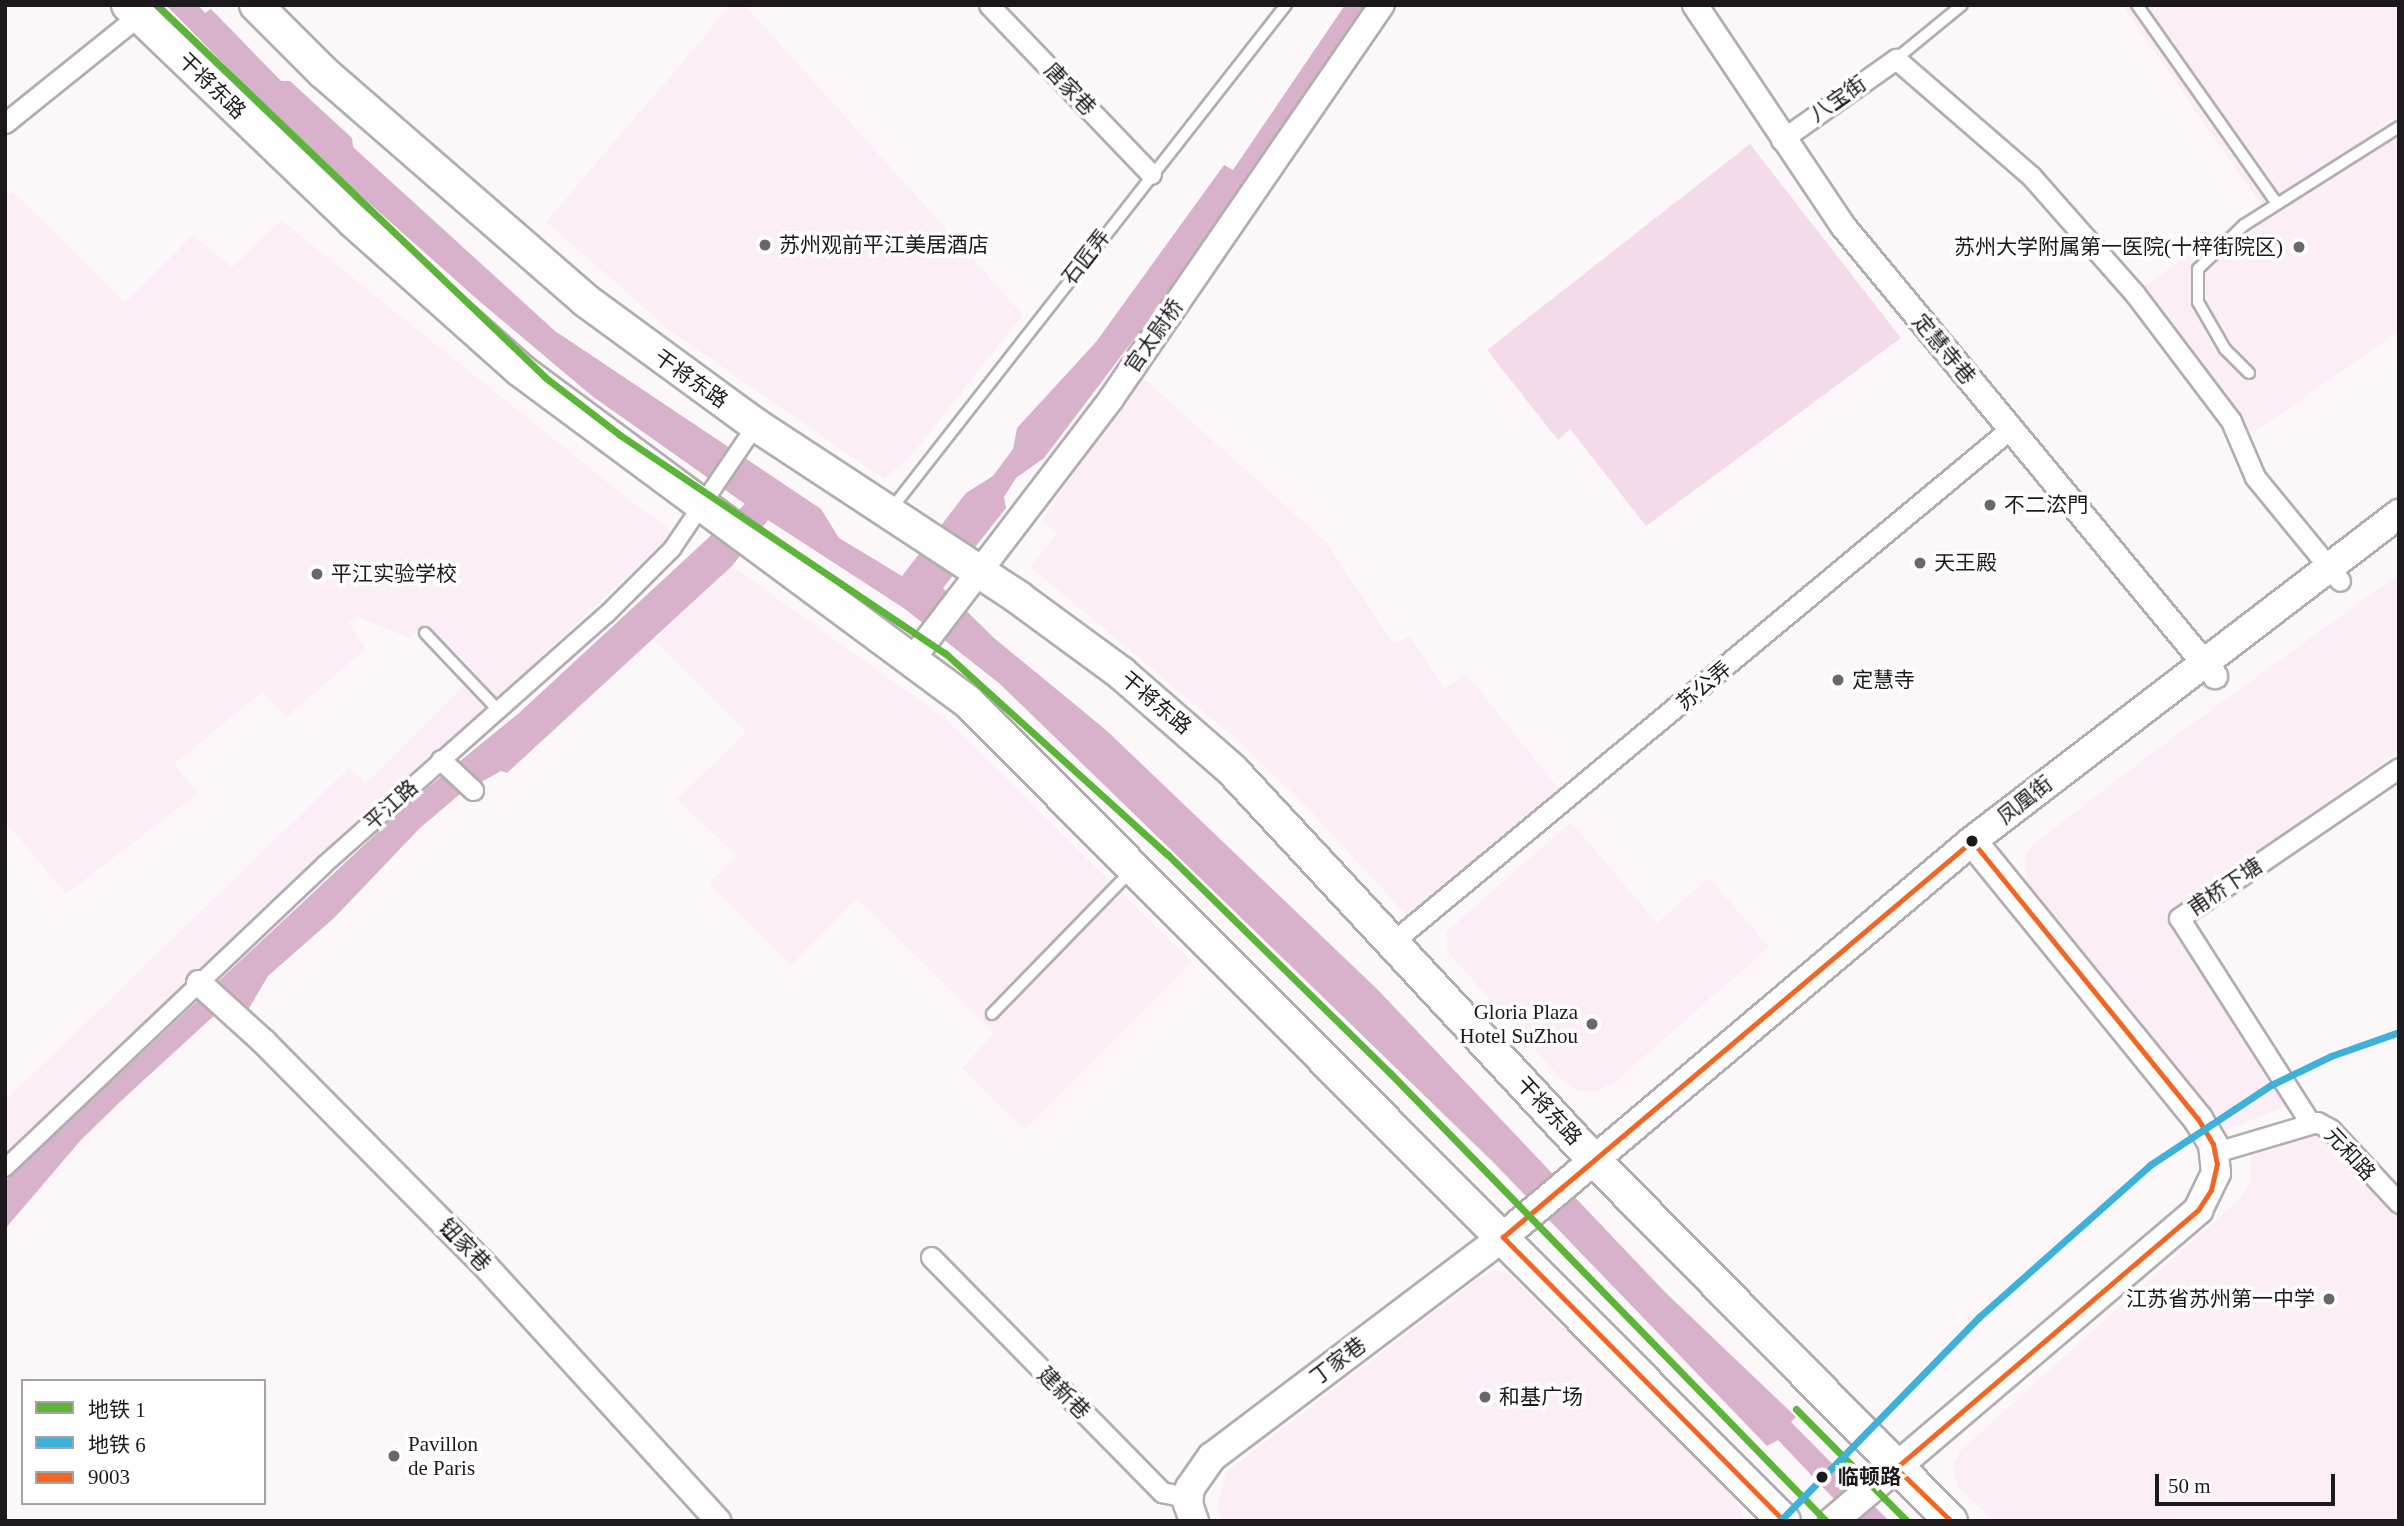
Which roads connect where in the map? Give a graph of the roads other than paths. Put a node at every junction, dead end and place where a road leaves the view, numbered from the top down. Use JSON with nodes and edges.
{"nodes":[{"id":1,"x":989,"y":5,"type":"edge"},
{"id":2,"x":1286,"y":5,"type":"edge"},
{"id":3,"x":1382,"y":5,"type":"edge"},
{"id":4,"x":1695,"y":5,"type":"edge"},
{"id":5,"x":1962,"y":5,"type":"edge"},
{"id":6,"x":2137,"y":5,"type":"edge"},
{"id":7,"x":258,"y":6,"type":"edge"},
{"id":8,"x":133,"y":11,"type":"edge"},
{"id":9,"x":1896,"y":59,"type":"junction"},
{"id":10,"x":5,"y":123,"type":"edge"},
{"id":11,"x":2399,"y":127,"type":"edge"},
{"id":12,"x":1781,"y":140,"type":"junction"},
{"id":13,"x":1151,"y":174,"type":"junction"},
{"id":14,"x":2276,"y":202,"type":"junction"},
{"id":15,"x":2249,"y":373,"type":"dead end"},
{"id":16,"x":2010,"y":429,"type":"junction"},
{"id":17,"x":751,"y":432,"type":"junction"},
{"id":18,"x":710,"y":504,"type":"junction"},
{"id":19,"x":2399,"y":514,"type":"edge"},
{"id":20,"x":900,"y":518,"type":"junction"},
{"id":21,"x":2399,"y":537,"type":"edge"},
{"id":22,"x":2335,"y":574,"type":"junction"},
{"id":23,"x":971,"y":575,"type":"junction"},
{"id":24,"x":425,"y":633,"type":"dead end"},
{"id":25,"x":921,"y":647,"type":"junction"},
{"id":26,"x":2209,"y":669,"type":"junction"},
{"id":27,"x":498,"y":710,"type":"junction"},
{"id":28,"x":445,"y":763,"type":"junction"},
{"id":29,"x":2399,"y":768,"type":"edge"},
{"id":30,"x":473,"y":790,"type":"dead end"},
{"id":31,"x":1978,"y":847,"type":"junction"},
{"id":32,"x":1133,"y":869,"type":"junction"},
{"id":33,"x":1395,"y":940,"type":"junction"},
{"id":34,"x":202,"y":986,"type":"junction"},
{"id":35,"x":992,"y":1014,"type":"dead end"},
{"id":36,"x":2309,"y":1121,"type":"junction"},
{"id":37,"x":2216,"y":1152,"type":"junction"},
{"id":38,"x":1588,"y":1164,"type":"junction"},
{"id":39,"x":5,"y":1168,"type":"edge"},
{"id":40,"x":2399,"y":1203,"type":"edge"},
{"id":41,"x":1510,"y":1231,"type":"junction"},
{"id":42,"x":931,"y":1257,"type":"dead end"},
{"id":43,"x":1887,"y":1475,"type":"junction"},
{"id":44,"x":1191,"y":1509,"type":"edge"},
{"id":45,"x":718,"y":1521,"type":"edge"},
{"id":46,"x":1784,"y":1521,"type":"edge"},
{"id":47,"x":1833,"y":1521,"type":"edge"},
{"id":48,"x":1951,"y":1521,"type":"edge"}],
"edges":[{"from":1,"to":13,"type":"street","name":"唐家巷"},
{"from":2,"to":13,"type":"lane","name":"石匠弄"},
{"from":3,"to":23,"type":"street","name":"官太尉桥"},
{"from":4,"to":12,"type":"street","name":"定慧寺巷"},
{"from":5,"to":9,"type":"lane"},
{"from":6,"to":14,"type":"lane"},
{"from":7,"to":17,"type":"main road","name":"干将东路"},
{"from":8,"to":10,"type":"street"},
{"from":8,"to":18,"type":"main road","name":"干将东路"},
{"from":9,"to":12,"type":"street","name":"八宝街"},
{"from":9,"to":22,"type":"street"},
{"from":11,"to":14,"type":"lane"},
{"from":12,"to":16,"type":"street","name":"定慧寺巷"},
{"from":13,"to":20,"type":"lane","name":"石匠弄"},
{"from":14,"to":15,"type":"lane"},
{"from":16,"to":26,"type":"street","name":"定慧寺巷"},
{"from":16,"to":33,"type":"street","name":"苏公弄"},
{"from":17,"to":18,"type":"street","name":"平江路"},
{"from":17,"to":20,"type":"main road","name":"干将东路"},
{"from":18,"to":25,"type":"main road","name":"干将东路"},
{"from":18,"to":27,"type":"street","name":"平江路"},
{"from":19,"to":22,"type":"main road","name":"凤凰街"},
{"from":20,"to":23,"type":"main road","name":"干将东路"},
{"from":21,"to":22,"type":"main road","name":"凤凰街"},
{"from":22,"to":26,"type":"main road","name":"凤凰街"},
{"from":23,"to":25,"type":"street","name":"官太尉桥"},
{"from":23,"to":33,"type":"main road","name":"干将东路"},
{"from":24,"to":27,"type":"lane"},
{"from":25,"to":32,"type":"main road","name":"干将东路"},
{"from":26,"to":31,"type":"main road","name":"凤凰街"},
{"from":27,"to":28,"type":"street","name":"平江路"},
{"from":28,"to":30,"type":"street"},
{"from":28,"to":34,"type":"street","name":"平江路"},
{"from":29,"to":36,"type":"street","name":"甫桥下塘"},
{"from":31,"to":37,"type":"main road"},
{"from":31,"to":38,"type":"main road","name":"凤凰街"},
{"from":32,"to":35,"type":"lane"},
{"from":32,"to":41,"type":"main road","name":"干将东路"},
{"from":33,"to":38,"type":"main road","name":"干将东路"},
{"from":34,"to":39,"type":"street","name":"平江路"},
{"from":34,"to":45,"type":"street","name":"钮家巷"},
{"from":36,"to":37,"type":"street","name":"元和路"},
{"from":36,"to":40,"type":"street","name":"元和路"},
{"from":37,"to":43,"type":"main road"},
{"from":38,"to":41,"type":"main road","name":"凤凰街"},
{"from":38,"to":43,"type":"main road","name":"干将东路"},
{"from":41,"to":44,"type":"main road","name":"丁家巷"},
{"from":41,"to":46,"type":"main road","name":"干将东路"},
{"from":42,"to":44,"type":"street","name":"建新巷"},
{"from":43,"to":47,"type":"main road"},
{"from":43,"to":48,"type":"main road","name":"干将东路"}]}
